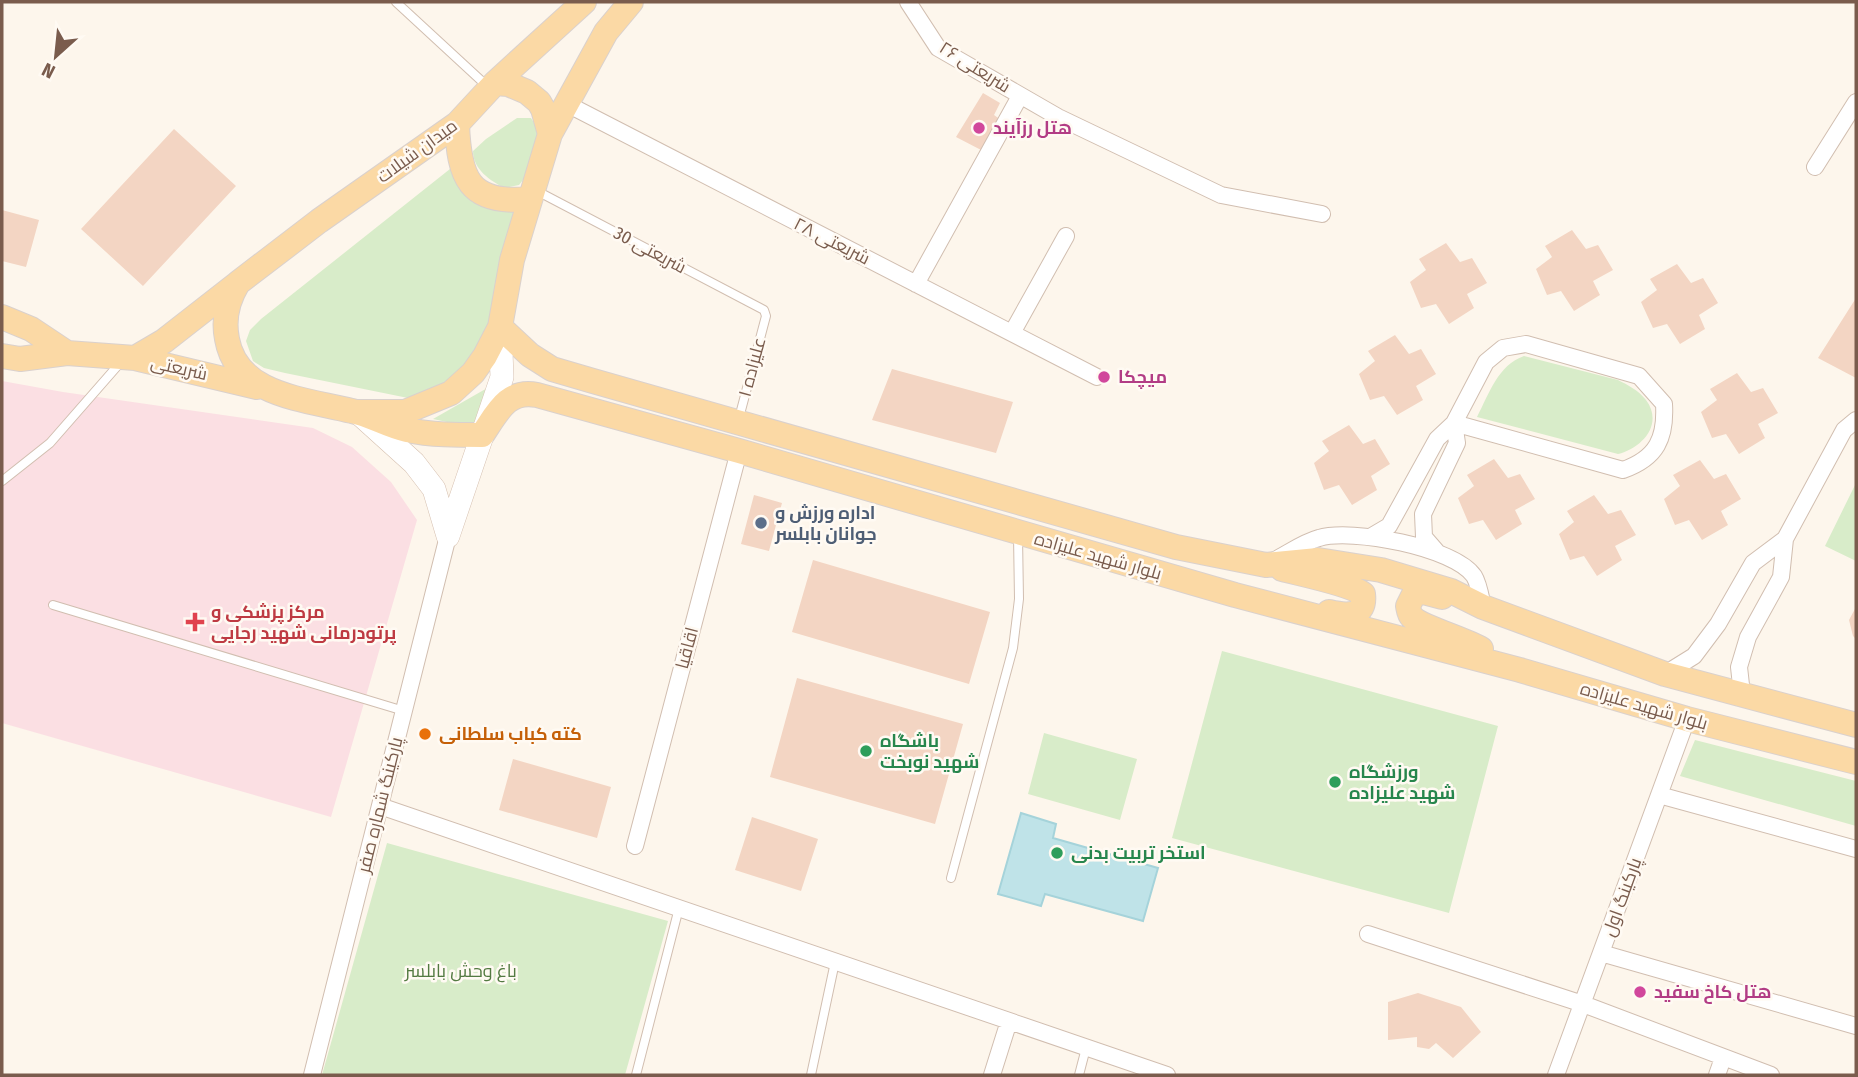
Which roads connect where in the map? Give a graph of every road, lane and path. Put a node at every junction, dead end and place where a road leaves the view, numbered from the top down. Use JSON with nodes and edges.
{"nodes":[{"id":1,"x":396,"y":2,"type":"edge"},
{"id":2,"x":583,"y":2,"type":"edge"},
{"id":3,"x":631,"y":2,"type":"edge"},
{"id":4,"x":908,"y":2,"type":"edge"},
{"id":5,"x":492,"y":85,"type":"junction"},
{"id":6,"x":1020,"y":96,"type":"junction"},
{"id":7,"x":1856,"y":102,"type":"edge"},
{"id":8,"x":567,"y":104,"type":"junction"},
{"id":9,"x":457,"y":124,"type":"junction"},
{"id":10,"x":550,"y":134,"type":"junction"},
{"id":11,"x":1815,"y":167,"type":"dead end"},
{"id":12,"x":530,"y":194,"type":"junction"},
{"id":13,"x":1322,"y":214,"type":"dead end"},
{"id":14,"x":1066,"y":236,"type":"dead end"},
{"id":15,"x":238,"y":283,"type":"junction"},
{"id":16,"x":916,"y":284,"type":"junction"},
{"id":17,"x":766,"y":313,"type":"joint"},
{"id":18,"x":3,"y":317,"type":"edge"},
{"id":19,"x":500,"y":327,"type":"junction"},
{"id":20,"x":1012,"y":333,"type":"junction"},
{"id":21,"x":67,"y":353,"type":"junction"},
{"id":22,"x":2,"y":356,"type":"edge"},
{"id":23,"x":129,"y":358,"type":"junction"},
{"id":24,"x":1097,"y":377,"type":"dead end"},
{"id":25,"x":265,"y":389,"type":"junction"},
{"id":26,"x":357,"y":412,"type":"junction"},
{"id":27,"x":1856,"y":420,"type":"edge"},
{"id":28,"x":738,"y":421,"type":"junction"},
{"id":29,"x":1454,"y":423,"type":"junction"},
{"id":30,"x":482,"y":435,"type":"junction"},
{"id":31,"x":739,"y":451,"type":"junction"},
{"id":32,"x":2,"y":471,"type":"edge"},
{"id":33,"x":11,"y":473,"type":"junction"},
{"id":34,"x":2,"y":481,"type":"edge"},
{"id":35,"x":1018,"y":533,"type":"junction"},
{"id":36,"x":448,"y":536,"type":"junction"},
{"id":37,"x":1371,"y":536,"type":"junction"},
{"id":38,"x":1785,"y":539,"type":"junction"},
{"id":39,"x":1437,"y":552,"type":"junction"},
{"id":40,"x":1266,"y":565,"type":"junction"},
{"id":41,"x":1235,"y":595,"type":"junction"},
{"id":42,"x":52,"y":605,"type":"dead end"},
{"id":43,"x":1483,"y":607,"type":"junction"},
{"id":44,"x":1520,"y":670,"type":"junction"},
{"id":45,"x":1665,"y":674,"type":"junction"},
{"id":46,"x":1742,"y":694,"type":"junction"},
{"id":47,"x":404,"y":712,"type":"junction"},
{"id":48,"x":1687,"y":719,"type":"junction"},
{"id":49,"x":1856,"y":725,"type":"edge"},
{"id":50,"x":1856,"y":762,"type":"edge"},
{"id":51,"x":1659,"y":795,"type":"junction"},
{"id":52,"x":380,"y":806,"type":"junction"},
{"id":53,"x":635,"y":846,"type":"dead end"},
{"id":54,"x":1856,"y":849,"type":"edge"},
{"id":55,"x":951,"y":878,"type":"dead end"},
{"id":56,"x":679,"y":908,"type":"junction"},
{"id":57,"x":1368,"y":934,"type":"dead end"},
{"id":58,"x":1601,"y":953,"type":"junction"},
{"id":59,"x":835,"y":962,"type":"junction"},
{"id":60,"x":1583,"y":1004,"type":"junction"},
{"id":61,"x":1009,"y":1021,"type":"junction"},
{"id":62,"x":1856,"y":1026,"type":"edge"},
{"id":63,"x":1086,"y":1048,"type":"junction"},
{"id":64,"x":1723,"y":1058,"type":"junction"},
{"id":65,"x":1744,"y":1071,"type":"edge"},
{"id":66,"x":312,"y":1075,"type":"edge"},
{"id":67,"x":636,"y":1075,"type":"edge"},
{"id":68,"x":811,"y":1075,"type":"edge"},
{"id":69,"x":992,"y":1075,"type":"edge"},
{"id":70,"x":1079,"y":1075,"type":"edge"},
{"id":71,"x":1167,"y":1075,"type":"edge"},
{"id":72,"x":1556,"y":1075,"type":"edge"},
{"id":73,"x":1717,"y":1075,"type":"edge"},
{"id":74,"x":1771,"y":1075,"type":"edge"}],
"edges":[{"from":1,"to":5,"type":"lane"},
{"from":2,"to":5,"type":"main road"},
{"from":3,"to":8,"type":"main road"},
{"from":4,"to":6,"type":"street","name":"شریعتی ۲۶"},
{"from":5,"to":9,"type":"main road","name":"میدان شیلات"},
{"from":5,"to":10,"type":"main road"},
{"from":6,"to":13,"type":"street","name":"شریعتی ۲۶"},
{"from":6,"to":16,"type":"street"},
{"from":7,"to":11,"type":"street"},
{"from":8,"to":10,"type":"main road"},
{"from":8,"to":16,"type":"street","name":"شریعتی ۲۸"},
{"from":9,"to":12,"type":"main road"},
{"from":9,"to":15,"type":"main road","name":"میدان شیلات"},
{"from":10,"to":12,"type":"main road"},
{"from":12,"to":17,"type":"lane","name":"شریعتی 30"},
{"from":12,"to":19,"type":"main road"},
{"from":14,"to":20,"type":"street"},
{"from":15,"to":23,"type":"main road","name":"شریعتی"},
{"from":15,"to":25,"type":"main road"},
{"from":16,"to":20,"type":"street","name":"شریعتی ۲۸"},
{"from":17,"to":28,"type":"lane","name":"علیزاده ۱"},
{"from":18,"to":21,"type":"main road"},
{"from":19,"to":26,"type":"main road"},
{"from":19,"to":28,"type":"main road","name":"بلوار شهید علیزاده"},
{"from":19,"to":30,"type":"main road"},
{"from":20,"to":24,"type":"street","name":"شریعتی ۲۸"},
{"from":21,"to":22,"type":"main road"},
{"from":21,"to":23,"type":"main road"},
{"from":23,"to":25,"type":"main road","name":"شریعتی"},
{"from":23,"to":33,"type":"lane"},
{"from":25,"to":26,"type":"main road"},
{"from":26,"to":30,"type":"main road"},
{"from":26,"to":36,"type":"main road"},
{"from":27,"to":38,"type":"street"},
{"from":28,"to":40,"type":"main road","name":"بلوار شهید علیزاده"},
{"from":29,"to":29,"type":"street"},
{"from":29,"to":37,"type":"street"},
{"from":29,"to":39,"type":"street"},
{"from":30,"to":31,"type":"main road","name":"بلوار شهید علیزاده"},
{"from":30,"to":36,"type":"main road"},
{"from":31,"to":35,"type":"main road","name":"بلوار شهید علیزاده"},
{"from":31,"to":53,"type":"street","name":"اقاقیا"},
{"from":32,"to":33,"type":"lane"},
{"from":33,"to":34,"type":"lane"},
{"from":35,"to":41,"type":"main road","name":"بلوار شهید علیزاده"},
{"from":35,"to":55,"type":"lane"},
{"from":36,"to":47,"type":"street","name":"پارکینگ شماره صفر"},
{"from":37,"to":39,"type":"street"},
{"from":37,"to":40,"type":"street"},
{"from":38,"to":45,"type":"street"},
{"from":38,"to":46,"type":"street"},
{"from":39,"to":43,"type":"street"},
{"from":40,"to":41,"type":"main road"},
{"from":40,"to":43,"type":"main road","name":"بلوار شهید علیزاده"},
{"from":41,"to":44,"type":"main road","name":"بلوار شهید علیزاده"},
{"from":42,"to":47,"type":"lane"},
{"from":43,"to":44,"type":"main road"},
{"from":43,"to":45,"type":"main road","name":"بلوار شهید علیزاده"},
{"from":44,"to":48,"type":"main road","name":"بلوار شهید علیزاده"},
{"from":45,"to":46,"type":"main road","name":"بلوار شهید علیزاده"},
{"from":46,"to":49,"type":"main road","name":"بلوار شهید علیزاده"},
{"from":47,"to":52,"type":"street","name":"پارکینگ شماره صفر"},
{"from":48,"to":50,"type":"main road","name":"بلوار شهید علیزاده"},
{"from":48,"to":51,"type":"street","name":"پارکینگ اول"},
{"from":51,"to":54,"type":"street"},
{"from":51,"to":58,"type":"street","name":"پارکینگ اول"},
{"from":52,"to":56,"type":"street"},
{"from":52,"to":66,"type":"street","name":"پارکینگ شماره صفر"},
{"from":56,"to":59,"type":"street"},
{"from":56,"to":67,"type":"lane"},
{"from":57,"to":60,"type":"street"},
{"from":58,"to":60,"type":"street","name":"پارکینگ اول"},
{"from":58,"to":62,"type":"street"},
{"from":59,"to":61,"type":"street"},
{"from":59,"to":68,"type":"lane"},
{"from":60,"to":64,"type":"street"},
{"from":60,"to":72,"type":"street","name":"پارکینگ اول"},
{"from":61,"to":63,"type":"street"},
{"from":61,"to":69,"type":"street"},
{"from":63,"to":70,"type":"lane"},
{"from":63,"to":71,"type":"street"},
{"from":64,"to":65,"type":"street"},
{"from":64,"to":73,"type":"street"},
{"from":65,"to":74,"type":"street"}]}
